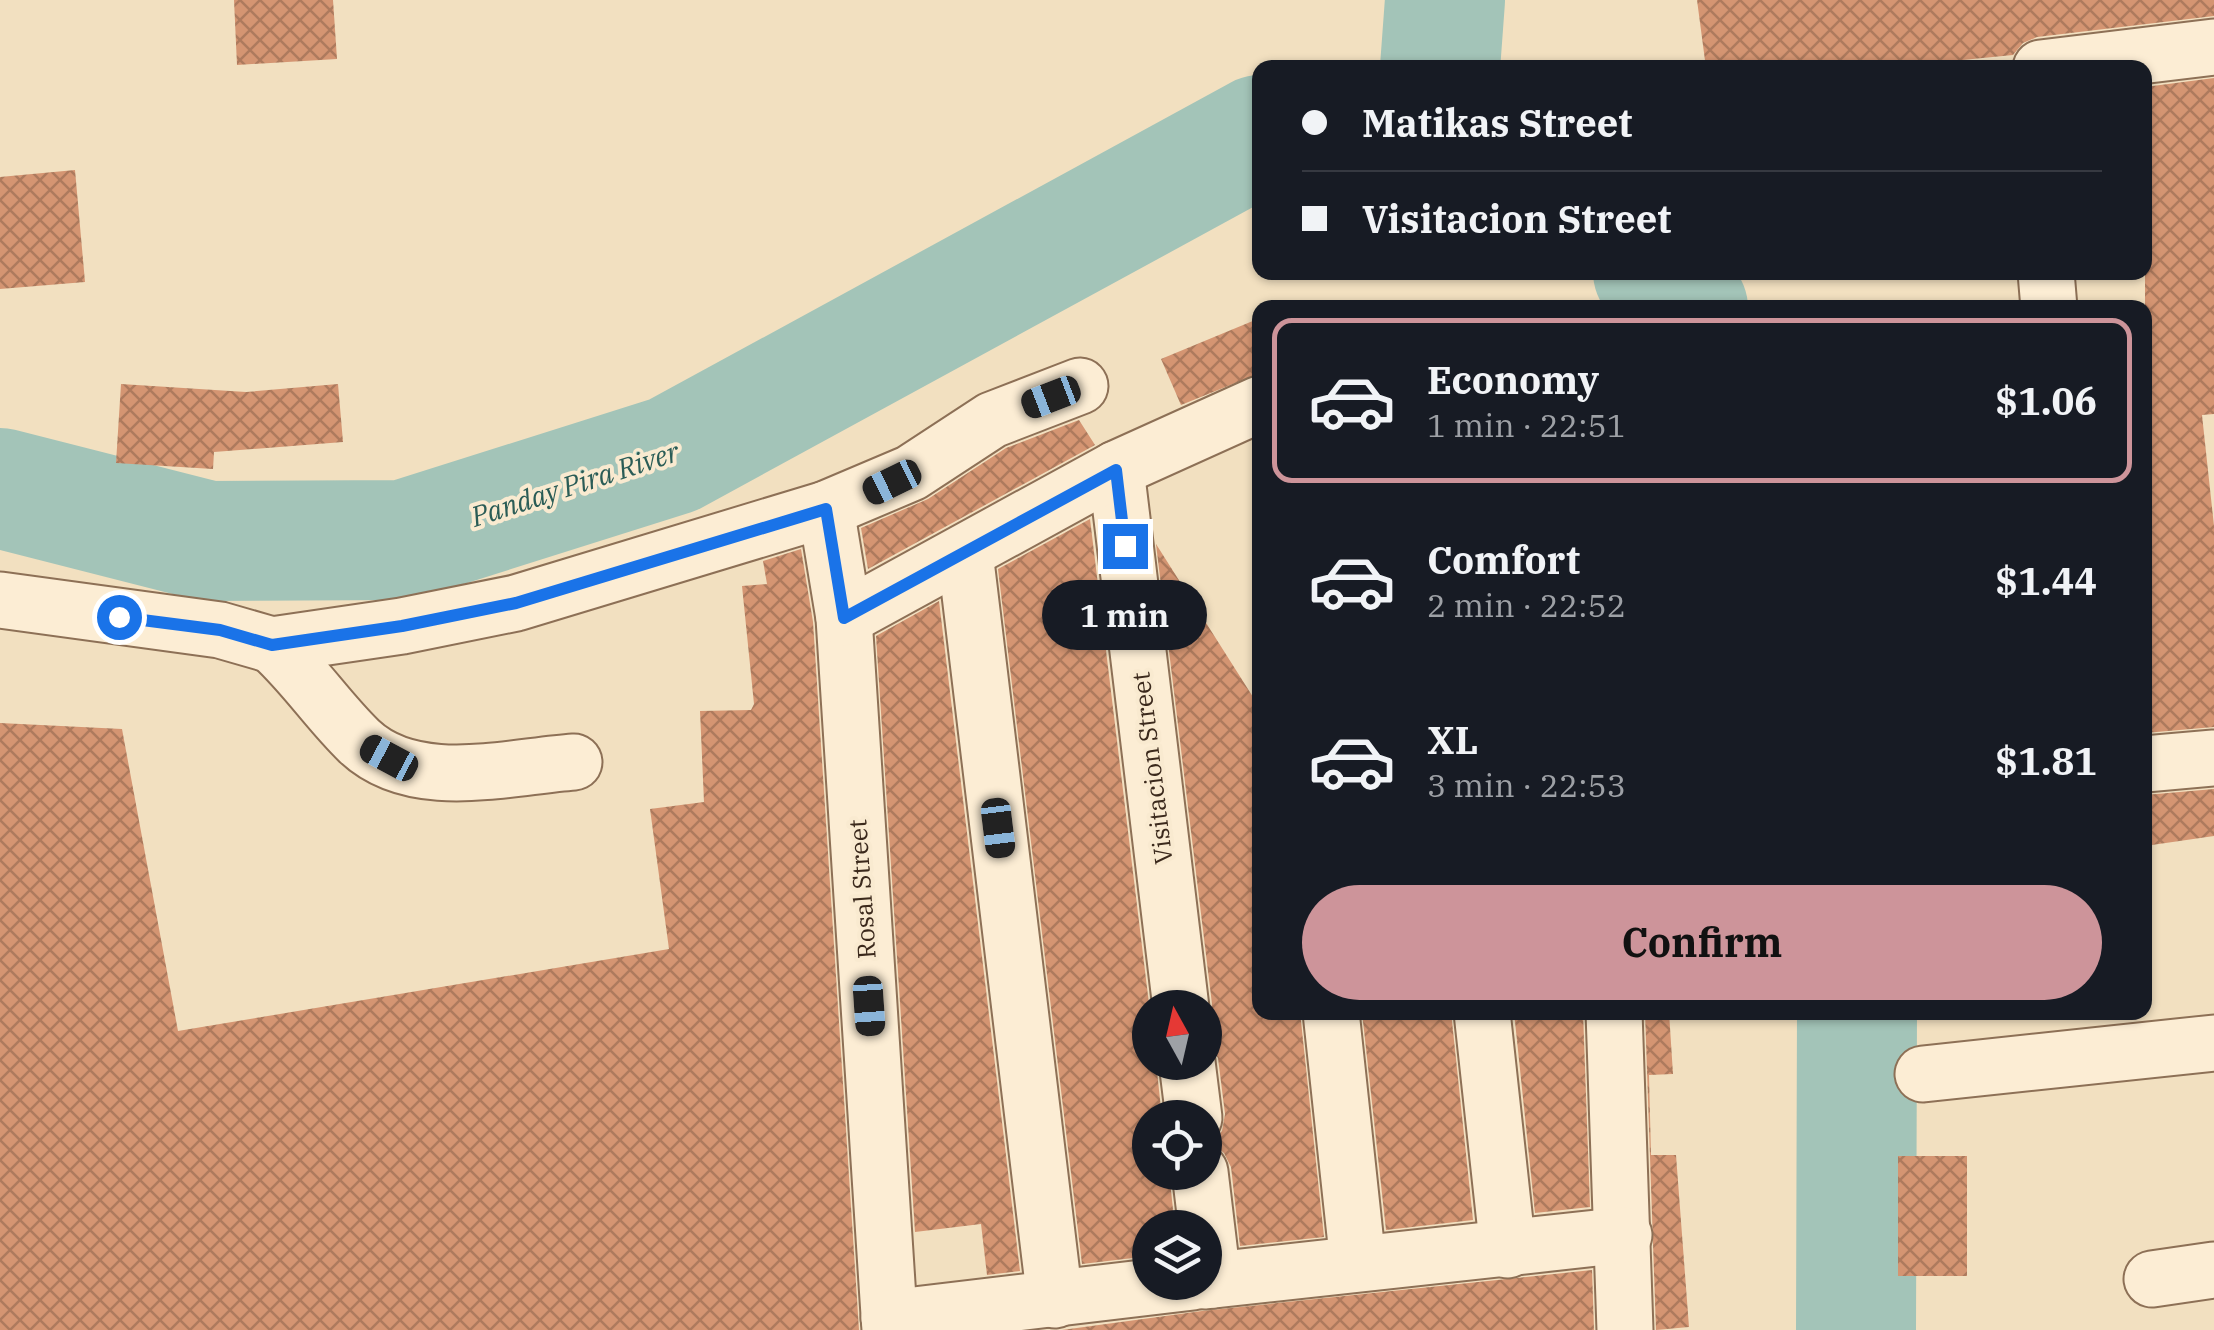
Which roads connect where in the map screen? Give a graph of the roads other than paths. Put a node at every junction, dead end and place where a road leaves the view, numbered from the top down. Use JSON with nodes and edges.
{"nodes":[{"id":1,"x":2214,"y":47,"type":"edge"},
{"id":2,"x":2107,"y":60,"type":"edge"},
{"id":3,"x":1080,"y":386,"type":"dead end"},
{"id":4,"x":1252,"y":408,"type":"edge"},
{"id":5,"x":1116,"y":470,"type":"junction"},
{"id":6,"x":826,"y":509,"type":"junction"},
{"id":7,"x":965,"y":553,"type":"junction"},
{"id":8,"x":0,"y":600,"type":"edge"},
{"id":9,"x":844,"y":618,"type":"junction"},
{"id":10,"x":272,"y":645,"type":"junction"},
{"id":11,"x":2214,"y":758,"type":"edge"},
{"id":12,"x":574,"y":762,"type":"dead end"},
{"id":13,"x":2152,"y":763,"type":"edge"},
{"id":14,"x":1178,"y":990,"type":"edge"},
{"id":15,"x":1331,"y":1020,"type":"edge"},
{"id":16,"x":1483,"y":1020,"type":"edge"},
{"id":17,"x":1614,"y":1020,"type":"edge"},
{"id":18,"x":2214,"y":1043,"type":"edge"},
{"id":19,"x":1924,"y":1074,"type":"dead end"},
{"id":20,"x":1624,"y":1234,"type":"junction"},
{"id":21,"x":1508,"y":1250,"type":"junction"},
{"id":22,"x":1358,"y":1263,"type":"junction"},
{"id":23,"x":2214,"y":1270,"type":"edge"},
{"id":24,"x":1222,"y":1279,"type":"edge"},
{"id":25,"x":2152,"y":1279,"type":"dead end"},
{"id":26,"x":1132,"y":1290,"type":"edge"},
{"id":27,"x":1055,"y":1300,"type":"junction"},
{"id":28,"x":889,"y":1324,"type":"edge"},
{"id":29,"x":1625,"y":1330,"type":"edge"}],
"edges":[{"from":1,"to":2,"type":"street"},
{"from":3,"to":6,"type":"street"},
{"from":4,"to":5,"type":"street"},
{"from":5,"to":7,"type":"street"},
{"from":5,"to":14,"type":"street","name":"Visitacion Street"},
{"from":6,"to":9,"type":"street","name":"Rosal Street"},
{"from":6,"to":10,"type":"street"},
{"from":7,"to":9,"type":"street"},
{"from":7,"to":27,"type":"street"},
{"from":8,"to":10,"type":"street"},
{"from":9,"to":28,"type":"street","name":"Rosal Street"},
{"from":10,"to":12,"type":"street"},
{"from":11,"to":13,"type":"street"},
{"from":15,"to":22,"type":"street"},
{"from":16,"to":21,"type":"street"},
{"from":17,"to":20,"type":"street"},
{"from":18,"to":19,"type":"street"},
{"from":20,"to":21,"type":"street"},
{"from":20,"to":29,"type":"street"},
{"from":21,"to":22,"type":"street"},
{"from":22,"to":24,"type":"street"},
{"from":23,"to":25,"type":"street"},
{"from":26,"to":27,"type":"street"},
{"from":27,"to":28,"type":"street"}]}
